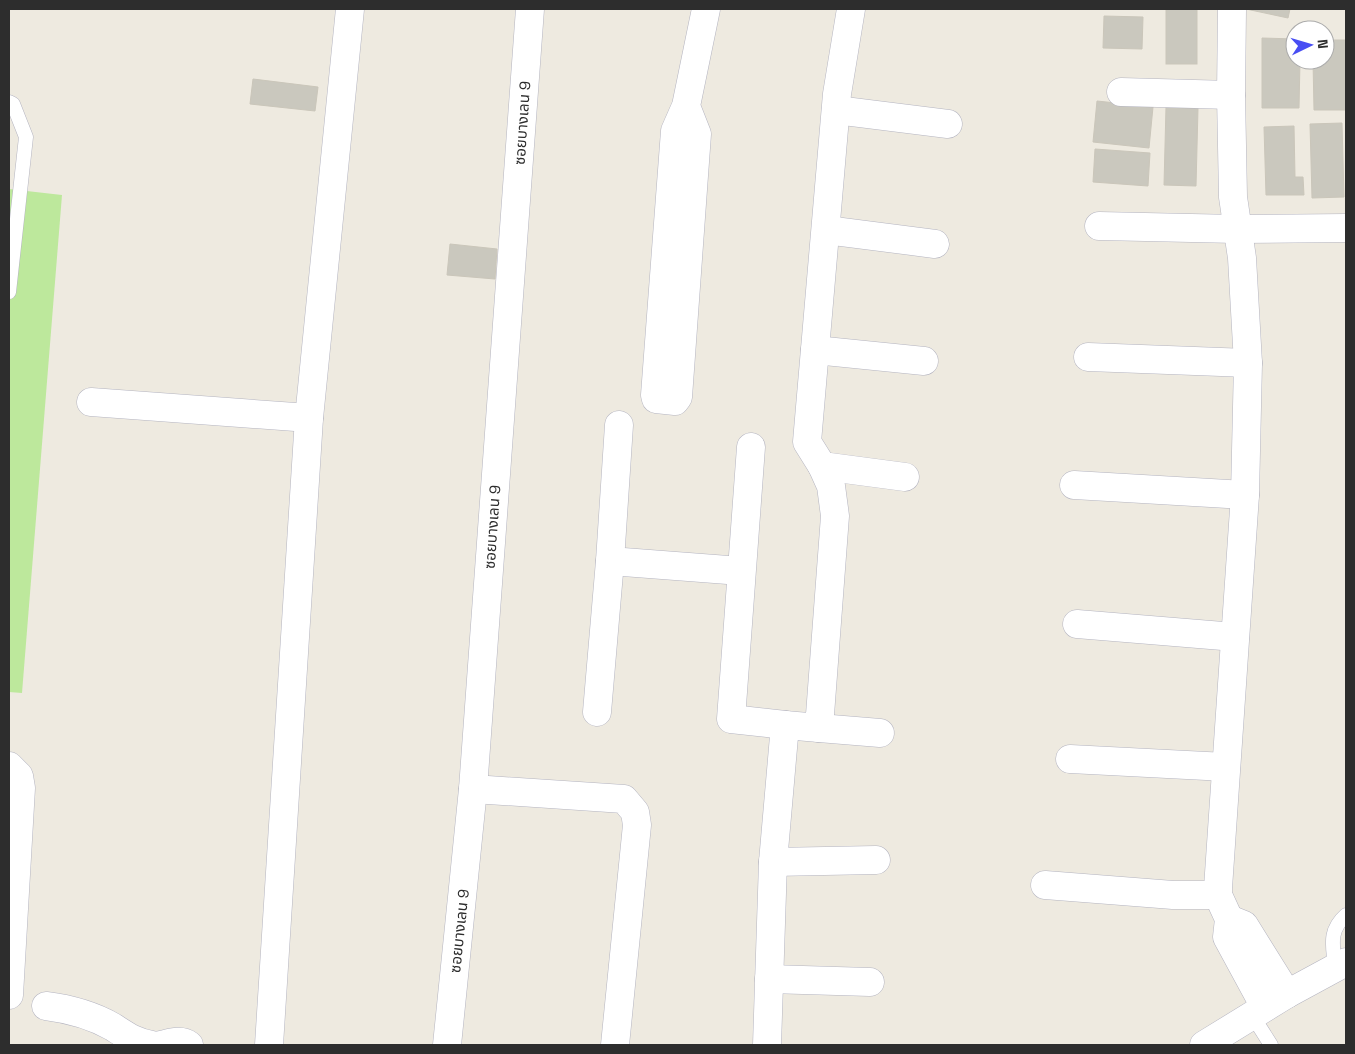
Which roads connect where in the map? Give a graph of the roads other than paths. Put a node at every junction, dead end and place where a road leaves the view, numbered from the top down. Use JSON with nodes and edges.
{"nodes":[{"id":1,"x":350,"y":9,"type":"edge"},
{"id":2,"x":530,"y":9,"type":"edge"},
{"id":3,"x":706,"y":9,"type":"edge"},
{"id":4,"x":851,"y":9,"type":"edge"},
{"id":5,"x":1232,"y":9,"type":"edge"},
{"id":6,"x":1121,"y":92,"type":"dead end"},
{"id":7,"x":1231,"y":95,"type":"junction"},
{"id":8,"x":9,"y":102,"type":"edge"},
{"id":9,"x":686,"y":106,"type":"junction"},
{"id":10,"x":836,"y":110,"type":"junction"},
{"id":11,"x":948,"y":124,"type":"dead end"},
{"id":12,"x":1099,"y":226,"type":"dead end"},
{"id":13,"x":1346,"y":228,"type":"edge"},
{"id":14,"x":1237,"y":229,"type":"junction"},
{"id":15,"x":826,"y":230,"type":"junction"},
{"id":16,"x":935,"y":244,"type":"dead end"},
{"id":17,"x":9,"y":292,"type":"edge"},
{"id":18,"x":815,"y":350,"type":"junction"},
{"id":19,"x":1088,"y":357,"type":"dead end"},
{"id":20,"x":924,"y":361,"type":"dead end"},
{"id":21,"x":1248,"y":363,"type":"junction"},
{"id":22,"x":90,"y":402,"type":"dead end"},
{"id":23,"x":309,"y":418,"type":"junction"},
{"id":24,"x":619,"y":426,"type":"dead end"},
{"id":25,"x":750,"y":447,"type":"dead end"},
{"id":26,"x":822,"y":466,"type":"junction"},
{"id":27,"x":905,"y":477,"type":"dead end"},
{"id":28,"x":1074,"y":486,"type":"dead end"},
{"id":29,"x":1245,"y":495,"type":"junction"},
{"id":30,"x":610,"y":561,"type":"junction"},
{"id":31,"x":741,"y":571,"type":"junction"},
{"id":32,"x":1077,"y":624,"type":"dead end"},
{"id":33,"x":1235,"y":637,"type":"junction"},
{"id":34,"x":597,"y":712,"type":"dead end"},
{"id":35,"x":785,"y":725,"type":"junction"},
{"id":36,"x":819,"y":728,"type":"junction"},
{"id":37,"x":880,"y":733,"type":"dead end"},
{"id":38,"x":1070,"y":758,"type":"dead end"},
{"id":39,"x":9,"y":766,"type":"edge"},
{"id":40,"x":1226,"y":767,"type":"junction"},
{"id":41,"x":473,"y":789,"type":"junction"},
{"id":42,"x":876,"y":860,"type":"dead end"},
{"id":43,"x":773,"y":862,"type":"junction"},
{"id":44,"x":1045,"y":885,"type":"dead end"},
{"id":45,"x":1224,"y":907,"type":"junction"},
{"id":46,"x":1346,"y":916,"type":"edge"},
{"id":47,"x":1341,"y":965,"type":"edge"},
{"id":48,"x":769,"y":979,"type":"junction"},
{"id":49,"x":870,"y":982,"type":"dead end"},
{"id":50,"x":9,"y":995,"type":"edge"},
{"id":51,"x":1268,"y":1005,"type":"junction"},
{"id":52,"x":46,"y":1006,"type":"dead end"},
{"id":53,"x":152,"y":1045,"type":"edge"},
{"id":54,"x":161,"y":1045,"type":"edge"},
{"id":55,"x":189,"y":1045,"type":"edge"},
{"id":56,"x":269,"y":1045,"type":"edge"},
{"id":57,"x":447,"y":1045,"type":"edge"},
{"id":58,"x":615,"y":1045,"type":"edge"},
{"id":59,"x":767,"y":1045,"type":"edge"},
{"id":60,"x":1204,"y":1045,"type":"edge"},
{"id":61,"x":1271,"y":1045,"type":"edge"}],
"edges":[{"from":1,"to":23,"type":"street"},
{"from":2,"to":41,"type":"street","name":"ซอยบางเลน 9"},
{"from":3,"to":9,"type":"street"},
{"from":4,"to":10,"type":"street"},
{"from":5,"to":7,"type":"street"},
{"from":6,"to":7,"type":"street"},
{"from":7,"to":14,"type":"street"},
{"from":8,"to":17,"type":"lane"},
{"from":9,"to":9,"type":"street"},
{"from":10,"to":11,"type":"street"},
{"from":10,"to":15,"type":"street"},
{"from":12,"to":14,"type":"street"},
{"from":13,"to":14,"type":"street"},
{"from":14,"to":21,"type":"street"},
{"from":15,"to":16,"type":"street"},
{"from":15,"to":18,"type":"street"},
{"from":18,"to":20,"type":"street"},
{"from":18,"to":26,"type":"street"},
{"from":19,"to":21,"type":"street"},
{"from":21,"to":29,"type":"street"},
{"from":22,"to":23,"type":"street"},
{"from":23,"to":56,"type":"street"},
{"from":24,"to":30,"type":"street"},
{"from":25,"to":31,"type":"street"},
{"from":26,"to":27,"type":"street"},
{"from":26,"to":36,"type":"street"},
{"from":28,"to":29,"type":"street"},
{"from":29,"to":33,"type":"street"},
{"from":30,"to":31,"type":"street"},
{"from":30,"to":34,"type":"street"},
{"from":31,"to":35,"type":"street"},
{"from":32,"to":33,"type":"street"},
{"from":33,"to":40,"type":"street"},
{"from":35,"to":36,"type":"street"},
{"from":35,"to":43,"type":"street"},
{"from":36,"to":37,"type":"street"},
{"from":38,"to":40,"type":"street"},
{"from":39,"to":50,"type":"street"},
{"from":40,"to":45,"type":"street"},
{"from":41,"to":57,"type":"street","name":"ซอยบางเลน 9"},
{"from":41,"to":58,"type":"street"},
{"from":42,"to":43,"type":"street"},
{"from":43,"to":48,"type":"street"},
{"from":44,"to":45,"type":"street"},
{"from":45,"to":51,"type":"street"},
{"from":46,"to":47,"type":"lane"},
{"from":47,"to":51,"type":"street"},
{"from":48,"to":49,"type":"street"},
{"from":48,"to":59,"type":"street"},
{"from":51,"to":60,"type":"street"},
{"from":51,"to":61,"type":"lane"},
{"from":52,"to":53,"type":"street"},
{"from":54,"to":55,"type":"street"}]}
